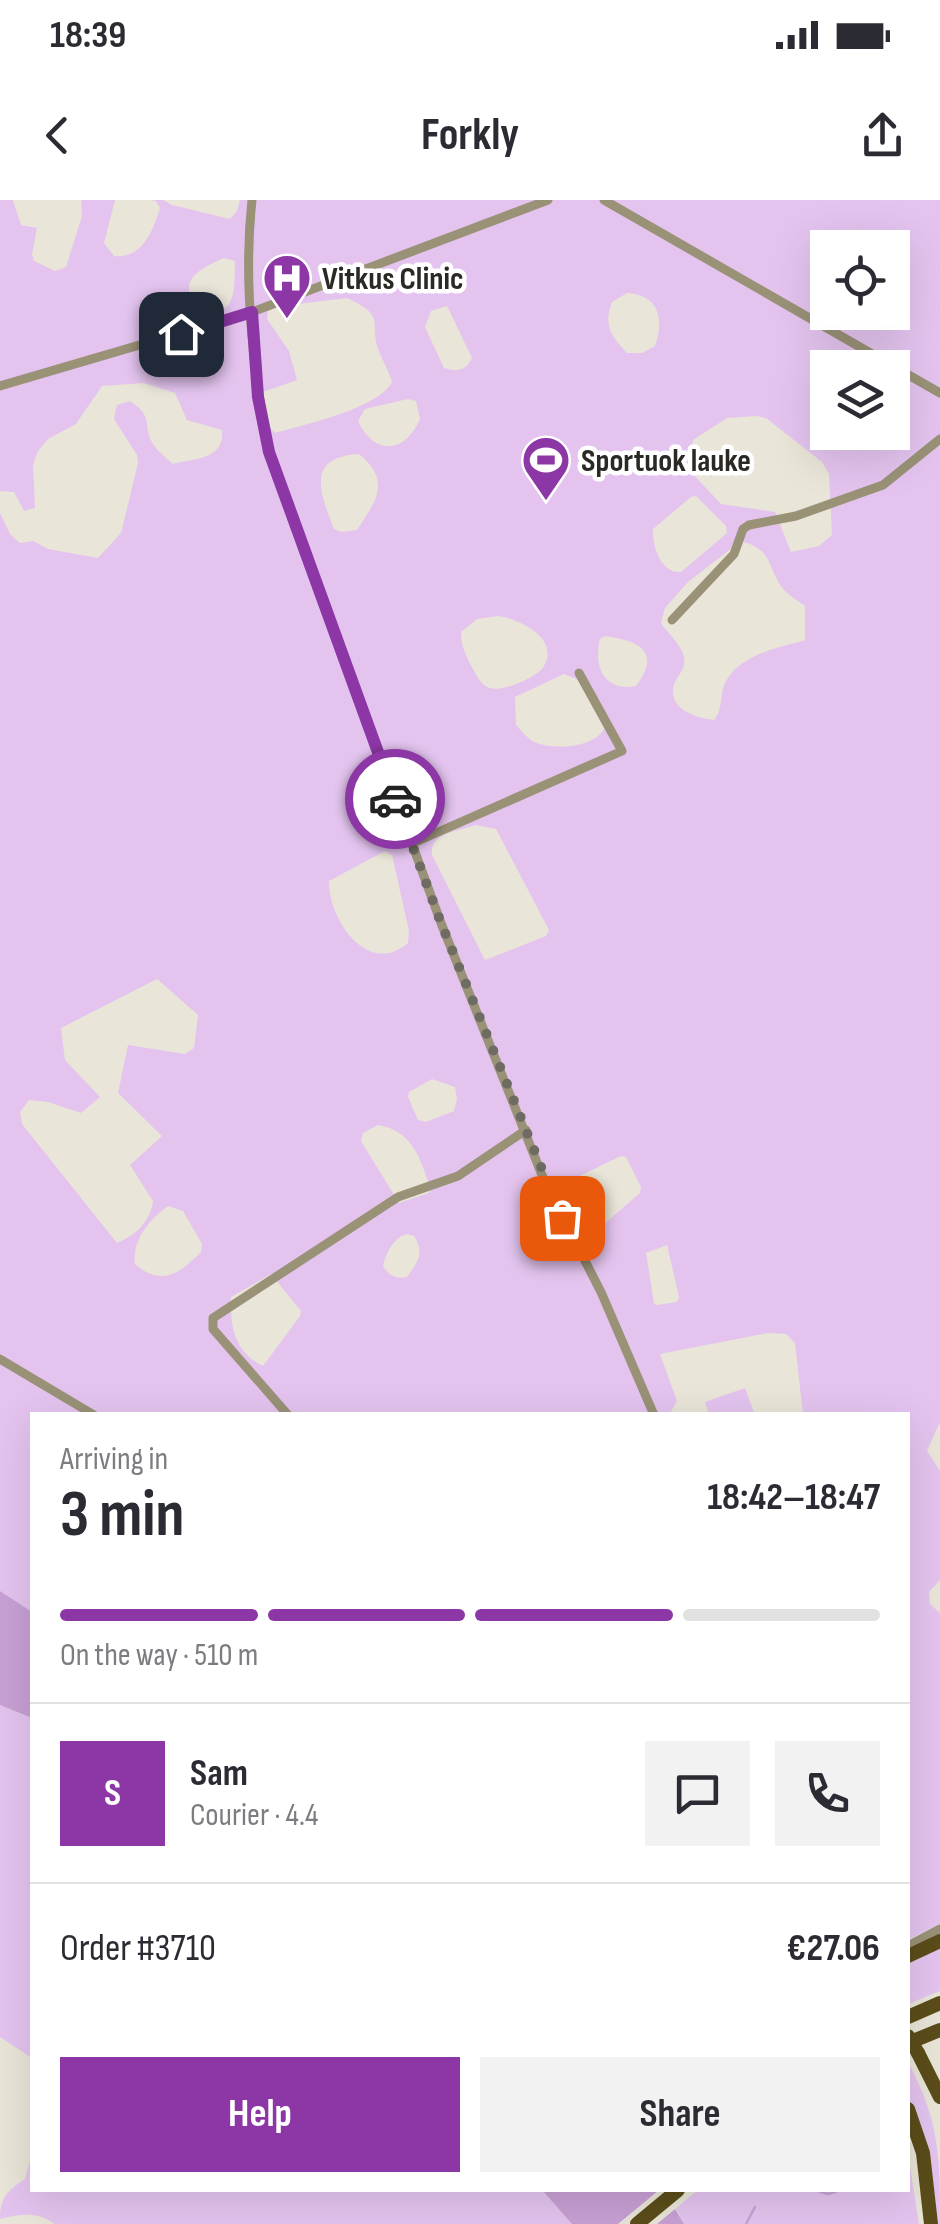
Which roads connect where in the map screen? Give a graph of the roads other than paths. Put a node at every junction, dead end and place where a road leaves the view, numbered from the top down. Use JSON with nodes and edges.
{"nodes":[{"id":1,"x":252,"y":200,"type":"edge"},
{"id":2,"x":548,"y":200,"type":"edge"},
{"id":3,"x":604,"y":200,"type":"edge"},
{"id":4,"x":252,"y":312,"type":"junction"},
{"id":5,"x":0,"y":386,"type":"edge"},
{"id":6,"x":940,"y":393,"type":"edge"},
{"id":7,"x":940,"y":439,"type":"edge"},
{"id":8,"x":672,"y":620,"type":"dead end"},
{"id":9,"x":579,"y":673,"type":"dead end"},
{"id":10,"x":412,"y":844,"type":"junction"},
{"id":11,"x":526,"y":1130,"type":"junction"},
{"id":12,"x":0,"y":1360,"type":"edge"},
{"id":13,"x":89,"y":1412,"type":"edge"},
{"id":14,"x":285,"y":1412,"type":"edge"},
{"id":15,"x":653,"y":1412,"type":"edge"},
{"id":16,"x":940,"y":1929,"type":"edge"},
{"id":17,"x":934,"y":1938,"type":"edge"},
{"id":18,"x":910,"y":1945,"type":"edge"},
{"id":19,"x":910,"y":1954,"type":"edge"},
{"id":20,"x":940,"y":2003,"type":"edge"},
{"id":21,"x":910,"y":2016,"type":"edge"},
{"id":22,"x":940,"y":2030,"type":"edge"},
{"id":23,"x":911,"y":2044,"type":"edge"},
{"id":24,"x":927,"y":2068,"type":"junction"},
{"id":25,"x":940,"y":2080,"type":"edge"},
{"id":26,"x":940,"y":2097,"type":"edge"},
{"id":27,"x":910,"y":2115,"type":"edge"},
{"id":28,"x":676,"y":2192,"type":"edge"},
{"id":29,"x":637,"y":2224,"type":"edge"},
{"id":30,"x":931,"y":2224,"type":"edge"}],
"edges":[{"from":1,"to":4,"type":"street"},
{"from":2,"to":4,"type":"street"},
{"from":3,"to":6,"type":"street"},
{"from":4,"to":5,"type":"street"},
{"from":4,"to":10,"type":"street"},
{"from":7,"to":8,"type":"street"},
{"from":9,"to":10,"type":"street"},
{"from":10,"to":11,"type":"street"},
{"from":11,"to":14,"type":"street"},
{"from":11,"to":15,"type":"street"},
{"from":12,"to":13,"type":"street"},
{"from":16,"to":17,"type":"street"},
{"from":17,"to":18,"type":"street"},
{"from":17,"to":19,"type":"main road"},
{"from":20,"to":21,"type":"main road"},
{"from":22,"to":23,"type":"main road"},
{"from":23,"to":24,"type":"main road"},
{"from":24,"to":25,"type":"main road"},
{"from":24,"to":26,"type":"main road"},
{"from":27,"to":30,"type":"main road"},
{"from":28,"to":29,"type":"main road"}]}
